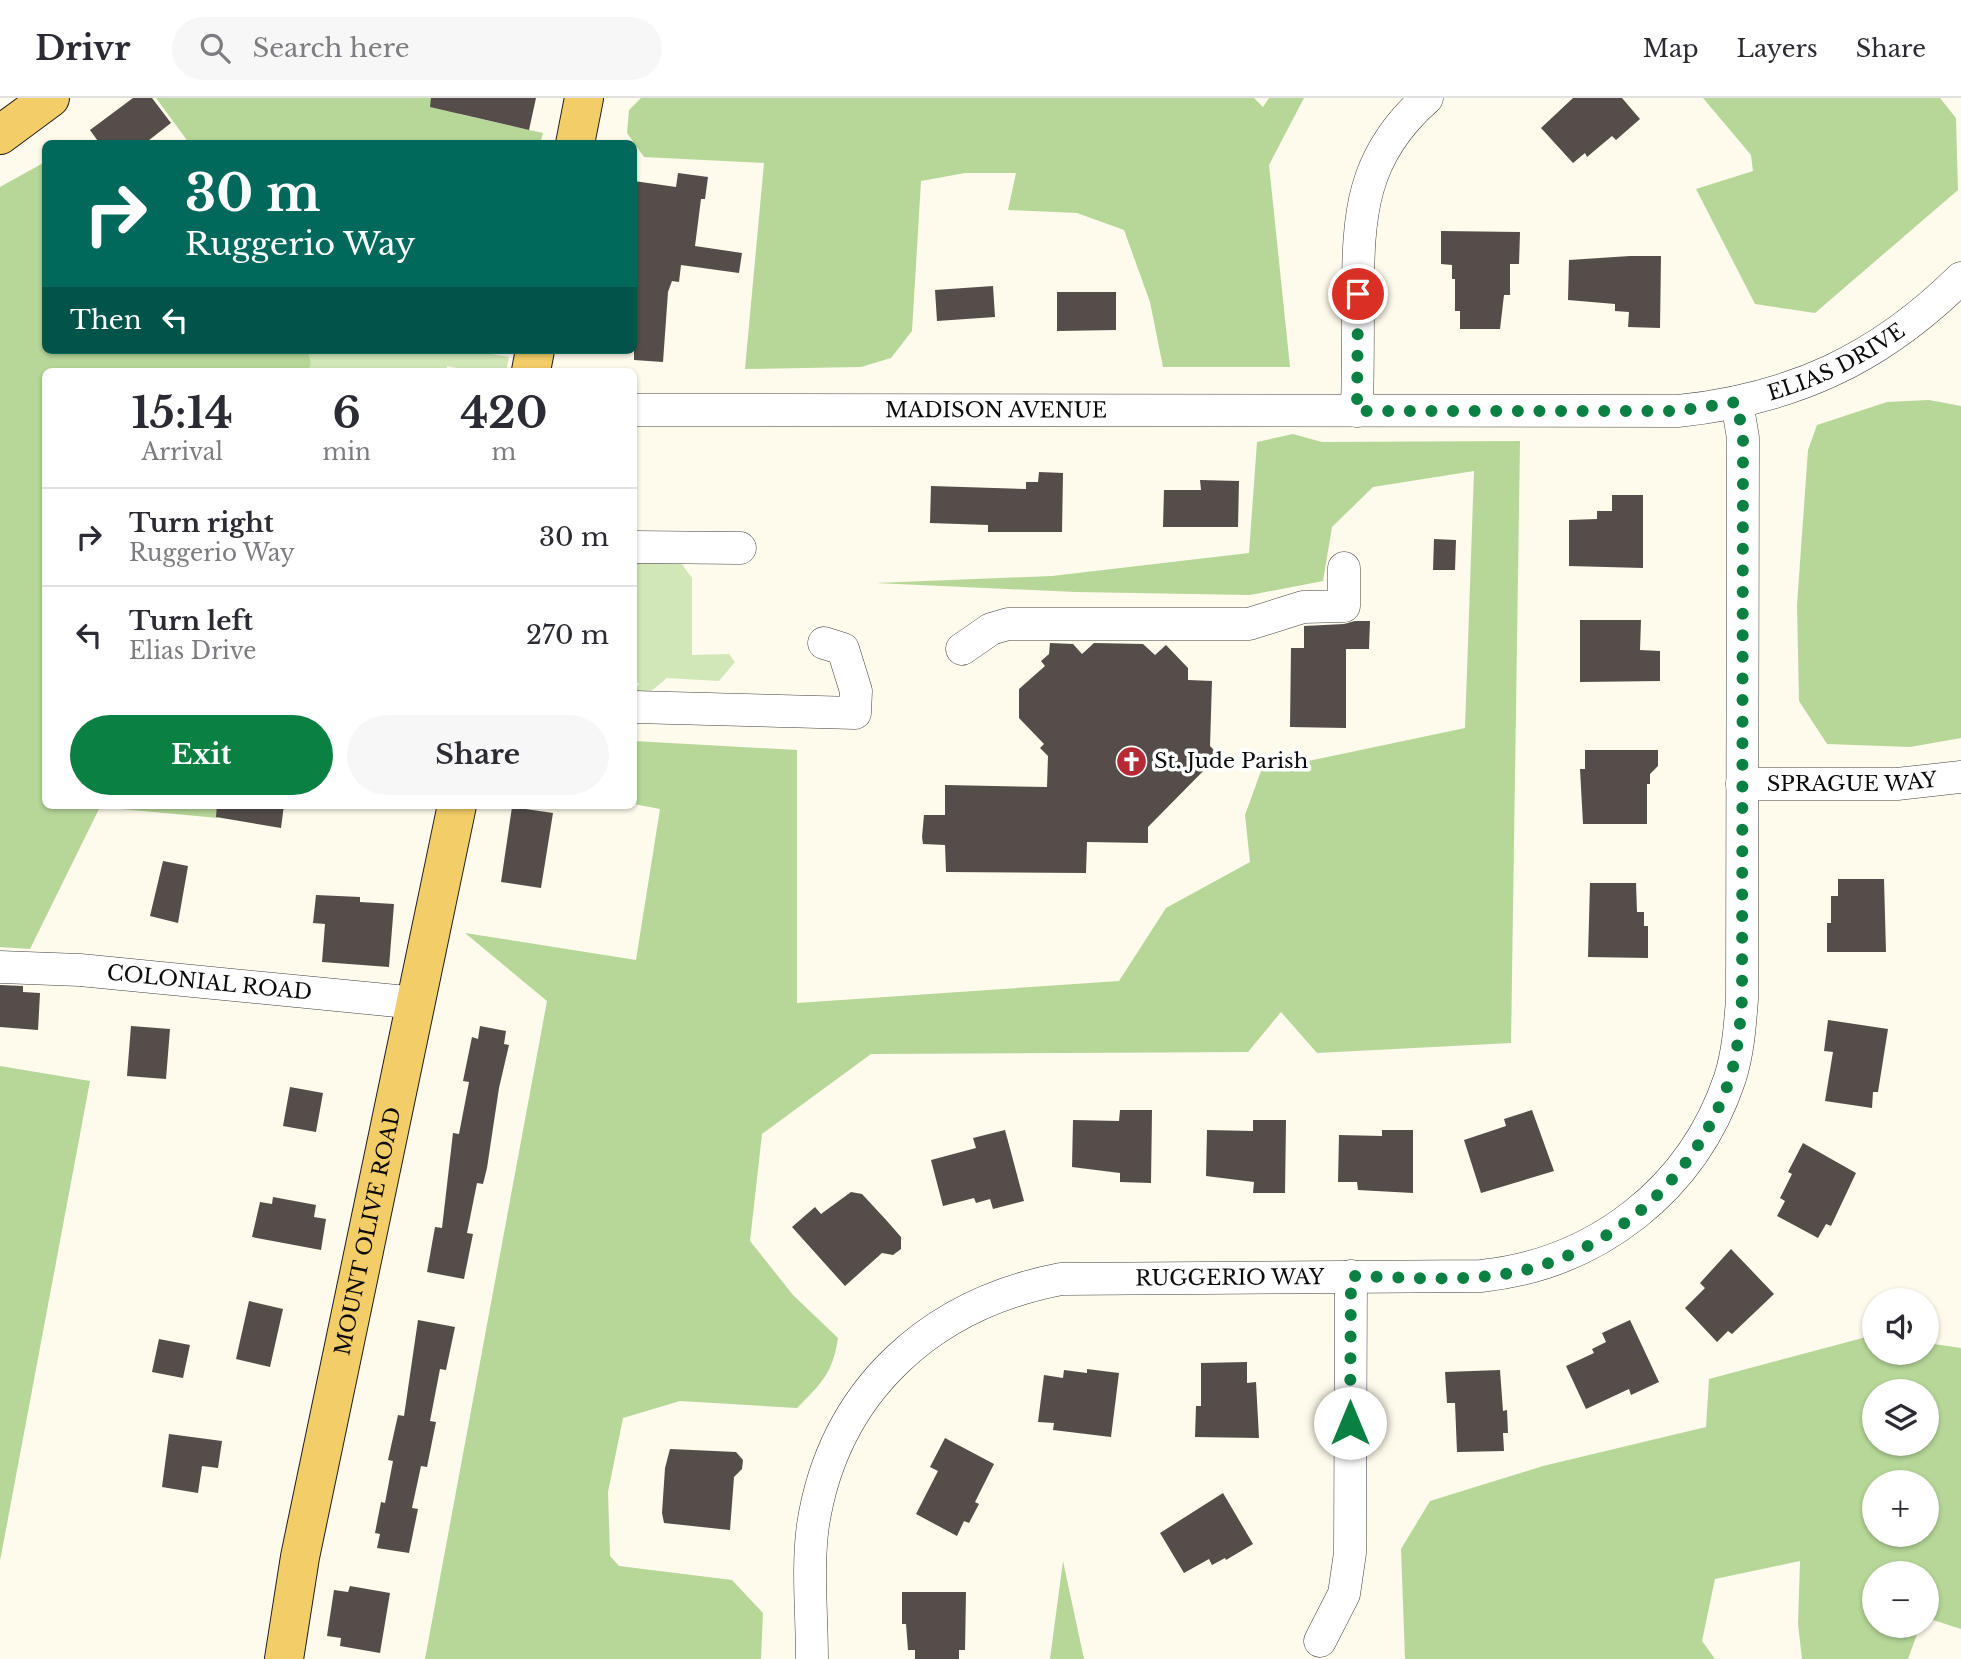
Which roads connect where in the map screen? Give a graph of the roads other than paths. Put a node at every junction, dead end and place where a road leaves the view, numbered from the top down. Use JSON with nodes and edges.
{"nodes":[{"id":1,"x":50,"y":98,"type":"edge"},
{"id":2,"x":584,"y":98,"type":"edge"},
{"id":3,"x":1427,"y":98,"type":"edge"},
{"id":4,"x":0,"y":135,"type":"edge"},
{"id":5,"x":576,"y":140,"type":"edge"},
{"id":6,"x":1961,"y":278,"type":"edge"},
{"id":7,"x":1737,"y":402,"type":"junction"},
{"id":8,"x":637,"y":410,"type":"edge"},
{"id":9,"x":1357,"y":411,"type":"junction"},
{"id":10,"x":637,"y":547,"type":"edge"},
{"id":11,"x":740,"y":548,"type":"dead end"},
{"id":12,"x":1344,"y":568,"type":"dead end"},
{"id":13,"x":824,"y":643,"type":"dead end"},
{"id":14,"x":962,"y":649,"type":"dead end"},
{"id":15,"x":637,"y":707,"type":"edge"},
{"id":16,"x":1961,"y":777,"type":"edge"},
{"id":17,"x":1742,"y":784,"type":"junction"},
{"id":18,"x":456,"y":809,"type":"edge"},
{"id":19,"x":0,"y":967,"type":"edge"},
{"id":20,"x":417,"y":1003,"type":"junction"},
{"id":21,"x":1351,"y":1276,"type":"junction"},
{"id":22,"x":1320,"y":1641,"type":"dead end"},
{"id":23,"x":284,"y":1659,"type":"edge"},
{"id":24,"x":811,"y":1659,"type":"edge"}],
"edges":[{"from":1,"to":4,"type":"main road"},
{"from":2,"to":5,"type":"main road"},
{"from":3,"to":9,"type":"street"},
{"from":6,"to":7,"type":"street","name":"ELIAS DRIVE"},
{"from":7,"to":9,"type":"street","name":"ELIAS DRIVE"},
{"from":7,"to":17,"type":"street","name":"RUGGERIO WAY"},
{"from":8,"to":9,"type":"street","name":"MADISON AVENUE"},
{"from":10,"to":11,"type":"street"},
{"from":12,"to":14,"type":"street"},
{"from":13,"to":15,"type":"street"},
{"from":16,"to":17,"type":"street","name":"SPRAGUE WAY"},
{"from":17,"to":21,"type":"street","name":"RUGGERIO WAY"},
{"from":18,"to":20,"type":"main road","name":"MOUNT OLIVE ROAD"},
{"from":19,"to":20,"type":"street","name":"COLONIAL ROAD"},
{"from":20,"to":23,"type":"main road","name":"MOUNT OLIVE ROAD"},
{"from":21,"to":22,"type":"street"},
{"from":21,"to":24,"type":"street","name":"RUGGERIO WAY"}]}
